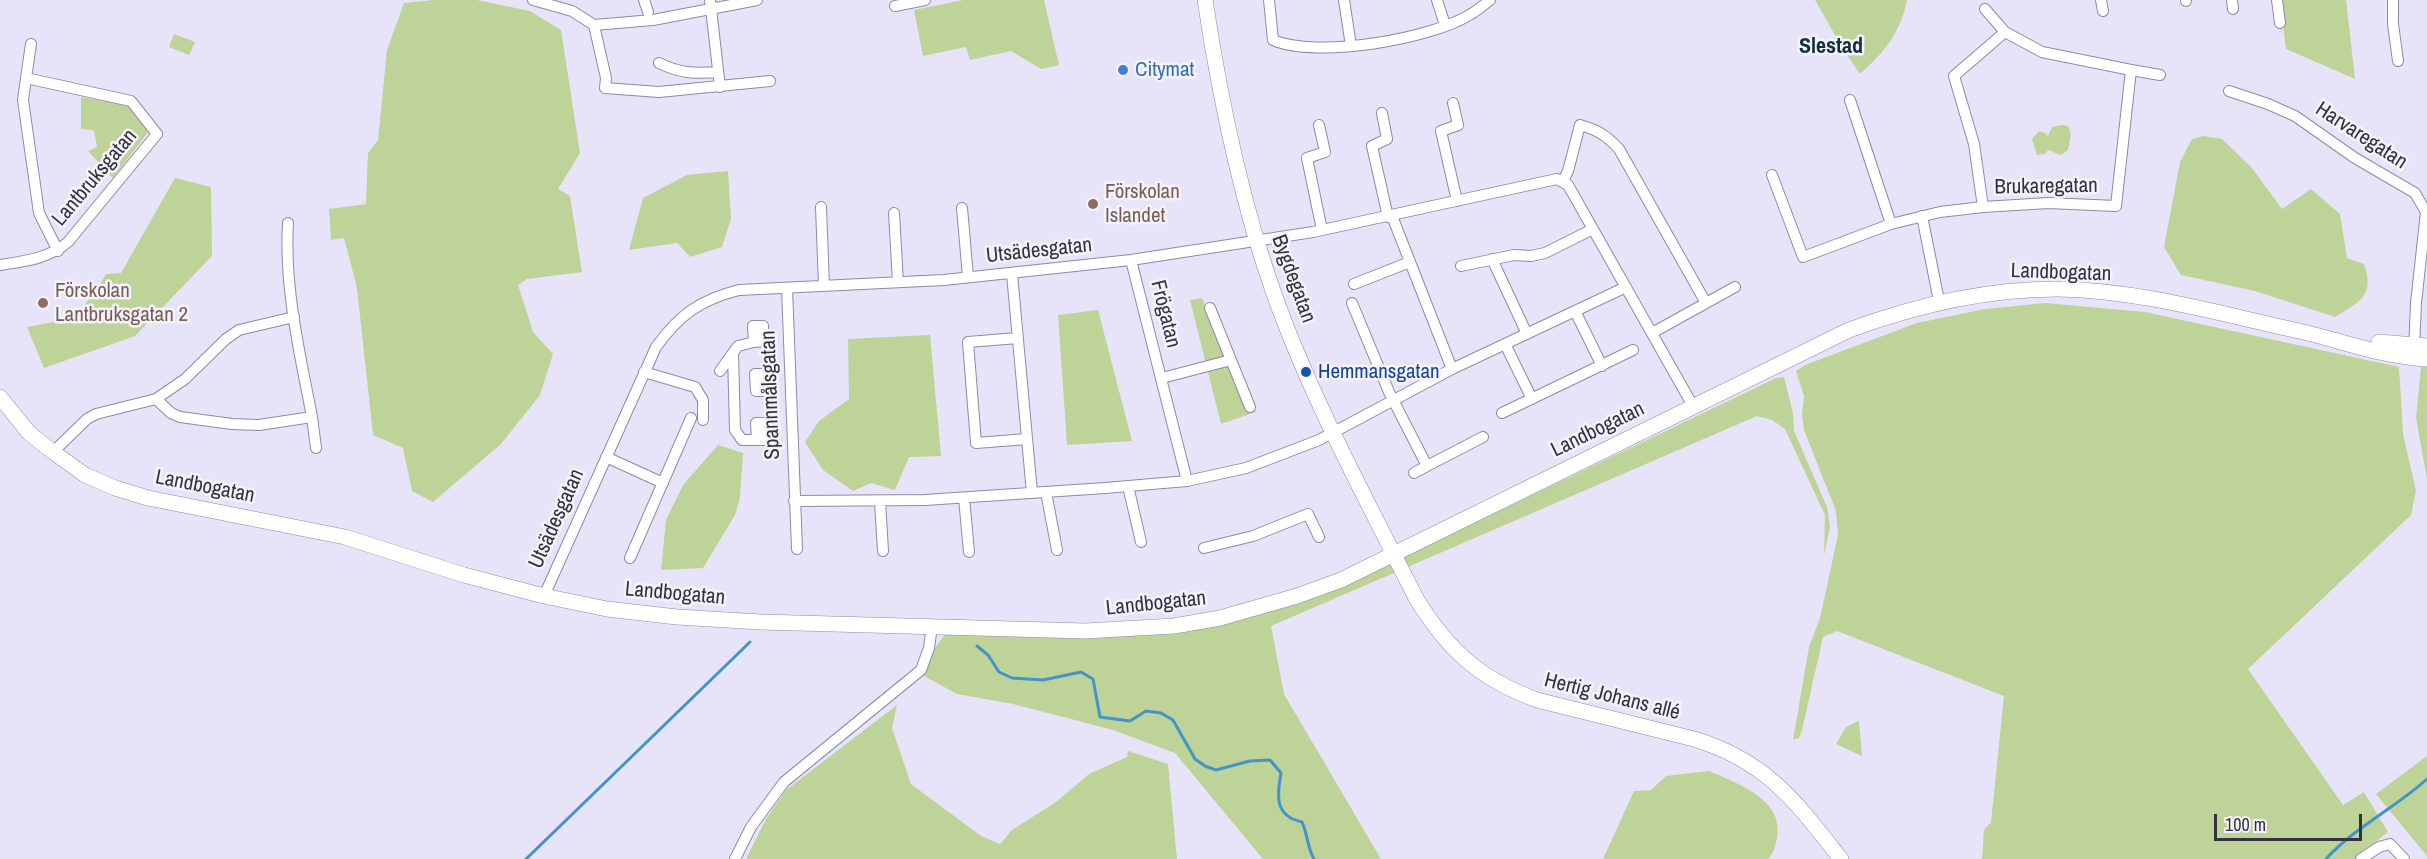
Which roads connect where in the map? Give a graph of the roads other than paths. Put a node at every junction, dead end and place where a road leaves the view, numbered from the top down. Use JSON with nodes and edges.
{"nodes":[{"id":1,"x":533,"y":0,"type":"edge"},
{"id":2,"x":644,"y":0,"type":"edge"},
{"id":3,"x":757,"y":0,"type":"edge"},
{"id":4,"x":925,"y":0,"type":"edge"},
{"id":5,"x":1206,"y":0,"type":"edge"},
{"id":6,"x":1269,"y":0,"type":"edge"},
{"id":7,"x":1344,"y":0,"type":"edge"},
{"id":8,"x":1437,"y":0,"type":"edge"},
{"id":9,"x":1490,"y":0,"type":"edge"},
{"id":10,"x":2277,"y":0,"type":"edge"},
{"id":11,"x":2393,"y":0,"type":"edge"},
{"id":12,"x":738,"y":2,"type":"edge"},
{"id":13,"x":711,"y":5,"type":"edge"},
{"id":14,"x":895,"y":6,"type":"dead end"},
{"id":15,"x":1985,"y":9,"type":"dead end"},
{"id":16,"x":648,"y":12,"type":"dead end"},
{"id":17,"x":2280,"y":23,"type":"dead end"},
{"id":18,"x":594,"y":25,"type":"junction"},
{"id":19,"x":1445,"y":25,"type":"junction"},
{"id":20,"x":2005,"y":32,"type":"junction"},
{"id":21,"x":31,"y":44,"type":"dead end"},
{"id":22,"x":1351,"y":46,"type":"junction"},
{"id":23,"x":2398,"y":62,"type":"dead end"},
{"id":24,"x":658,"y":63,"type":"dead end"},
{"id":25,"x":2131,"y":70,"type":"junction"},
{"id":26,"x":718,"y":72,"type":"junction"},
{"id":27,"x":2160,"y":75,"type":"dead end"},
{"id":28,"x":26,"y":78,"type":"junction"},
{"id":29,"x":770,"y":81,"type":"dead end"},
{"id":30,"x":720,"y":87,"type":"junction"},
{"id":31,"x":2229,"y":91,"type":"dead end"},
{"id":32,"x":1850,"y":100,"type":"dead end"},
{"id":33,"x":1453,"y":103,"type":"dead end"},
{"id":34,"x":1382,"y":113,"type":"dead end"},
{"id":35,"x":1319,"y":125,"type":"dead end"},
{"id":36,"x":1772,"y":175,"type":"dead end"},
{"id":37,"x":1563,"y":180,"type":"junction"},
{"id":38,"x":1457,"y":201,"type":"junction"},
{"id":39,"x":821,"y":207,"type":"dead end"},
{"id":40,"x":1983,"y":207,"type":"junction"},
{"id":41,"x":962,"y":208,"type":"dead end"},
{"id":42,"x":894,"y":213,"type":"dead end"},
{"id":43,"x":1390,"y":216,"type":"junction"},
{"id":44,"x":1922,"y":216,"type":"junction"},
{"id":45,"x":288,"y":223,"type":"dead end"},
{"id":46,"x":1891,"y":224,"type":"junction"},
{"id":47,"x":1593,"y":229,"type":"junction"},
{"id":48,"x":1322,"y":230,"type":"junction"},
{"id":49,"x":1257,"y":242,"type":"junction"},
{"id":50,"x":58,"y":250,"type":"junction"},
{"id":51,"x":1131,"y":260,"type":"junction"},
{"id":52,"x":1492,"y":260,"type":"junction"},
{"id":53,"x":1410,"y":262,"type":"junction"},
{"id":54,"x":0,"y":265,"type":"edge"},
{"id":55,"x":1461,"y":266,"type":"dead end"},
{"id":56,"x":1012,"y":274,"type":"junction"},
{"id":57,"x":968,"y":278,"type":"junction"},
{"id":58,"x":897,"y":282,"type":"junction"},
{"id":59,"x":1354,"y":284,"type":"dead end"},
{"id":60,"x":824,"y":286,"type":"junction"},
{"id":61,"x":1735,"y":286,"type":"dead end"},
{"id":62,"x":1626,"y":287,"type":"junction"},
{"id":63,"x":787,"y":288,"type":"junction"},
{"id":64,"x":1939,"y":301,"type":"junction"},
{"id":65,"x":1352,"y":303,"type":"dead end"},
{"id":66,"x":1706,"y":303,"type":"junction"},
{"id":67,"x":1210,"y":308,"type":"dead end"},
{"id":68,"x":1575,"y":311,"type":"junction"},
{"id":69,"x":294,"y":317,"type":"junction"},
{"id":70,"x":1527,"y":333,"type":"junction"},
{"id":71,"x":1652,"y":333,"type":"junction"},
{"id":72,"x":1018,"y":338,"type":"junction"},
{"id":73,"x":754,"y":342,"type":"dead end"},
{"id":74,"x":1505,"y":344,"type":"junction"},
{"id":75,"x":1633,"y":350,"type":"dead end"},
{"id":76,"x":2421,"y":352,"type":"edge"},
{"id":77,"x":732,"y":354,"type":"junction"},
{"id":78,"x":1231,"y":360,"type":"junction"},
{"id":79,"x":1602,"y":366,"type":"junction"},
{"id":80,"x":1452,"y":369,"type":"junction"},
{"id":81,"x":720,"y":371,"type":"dead end"},
{"id":82,"x":644,"y":372,"type":"junction"},
{"id":83,"x":1162,"y":378,"type":"junction"},
{"id":84,"x":756,"y":391,"type":"dead end"},
{"id":85,"x":734,"y":392,"type":"junction"},
{"id":86,"x":0,"y":397,"type":"edge"},
{"id":87,"x":156,"y":399,"type":"junction"},
{"id":88,"x":1532,"y":399,"type":"junction"},
{"id":89,"x":1393,"y":400,"type":"junction"},
{"id":90,"x":1693,"y":406,"type":"junction"},
{"id":91,"x":1250,"y":407,"type":"dead end"},
{"id":92,"x":1502,"y":413,"type":"dead end"},
{"id":93,"x":312,"y":417,"type":"junction"},
{"id":94,"x":691,"y":418,"type":"dead end"},
{"id":95,"x":703,"y":420,"type":"dead end"},
{"id":96,"x":1334,"y":432,"type":"junction"},
{"id":97,"x":1483,"y":437,"type":"dead end"},
{"id":98,"x":1027,"y":439,"type":"junction"},
{"id":99,"x":756,"y":440,"type":"dead end"},
{"id":100,"x":316,"y":448,"type":"dead end"},
{"id":101,"x":53,"y":452,"type":"junction"},
{"id":102,"x":606,"y":457,"type":"junction"},
{"id":103,"x":1427,"y":466,"type":"junction"},
{"id":104,"x":1414,"y":473,"type":"dead end"},
{"id":105,"x":1187,"y":481,"type":"junction"},
{"id":106,"x":663,"y":483,"type":"junction"},
{"id":107,"x":1128,"y":486,"type":"junction"},
{"id":108,"x":1046,"y":492,"type":"junction"},
{"id":109,"x":1032,"y":493,"type":"junction"},
{"id":110,"x":964,"y":498,"type":"junction"},
{"id":111,"x":794,"y":501,"type":"junction"},
{"id":112,"x":880,"y":501,"type":"junction"},
{"id":113,"x":1319,"y":537,"type":"dead end"},
{"id":114,"x":1141,"y":542,"type":"dead end"},
{"id":115,"x":1204,"y":548,"type":"dead end"},
{"id":116,"x":797,"y":549,"type":"dead end"},
{"id":117,"x":1057,"y":550,"type":"dead end"},
{"id":118,"x":883,"y":551,"type":"dead end"},
{"id":119,"x":969,"y":552,"type":"dead end"},
{"id":120,"x":1394,"y":554,"type":"junction"},
{"id":121,"x":630,"y":558,"type":"dead end"},
{"id":122,"x":544,"y":596,"type":"junction"},
{"id":123,"x":932,"y":626,"type":"junction"},
{"id":124,"x":735,"y":859,"type":"edge"},
{"id":125,"x":1841,"y":859,"type":"edge"},
{"id":126,"x":2361,"y":859,"type":"edge"},
{"id":127,"x":2404,"y":859,"type":"edge"}],
"edges":[{"from":1,"to":18,"type":"street"},
{"from":2,"to":16,"type":"street"},
{"from":3,"to":12,"type":"street"},
{"from":4,"to":14,"type":"street"},
{"from":5,"to":49,"type":"street","name":"Bygdegatan"},
{"from":6,"to":22,"type":"street"},
{"from":7,"to":22,"type":"street"},
{"from":8,"to":19,"type":"street"},
{"from":9,"to":19,"type":"street"},
{"from":10,"to":17,"type":"street"},
{"from":11,"to":23,"type":"street"},
{"from":12,"to":13,"type":"street"},
{"from":13,"to":18,"type":"street"},
{"from":13,"to":26,"type":"street"},
{"from":15,"to":20,"type":"street"},
{"from":18,"to":30,"type":"street"},
{"from":19,"to":22,"type":"street"},
{"from":20,"to":25,"type":"street"},
{"from":20,"to":40,"type":"street","name":"Brukaregatan"},
{"from":21,"to":28,"type":"street","name":"Lantbruksgatan"},
{"from":24,"to":26,"type":"street"},
{"from":25,"to":27,"type":"street"},
{"from":25,"to":40,"type":"street","name":"Brukaregatan"},
{"from":26,"to":30,"type":"street"},
{"from":28,"to":50,"type":"street","name":"Lantbruksgatan"},
{"from":28,"to":50,"type":"street","name":"Lantbruksgatan"},
{"from":29,"to":30,"type":"street"},
{"from":31,"to":76,"type":"street","name":"Harvaregatan"},
{"from":32,"to":46,"type":"street"},
{"from":33,"to":38,"type":"street"},
{"from":34,"to":43,"type":"street"},
{"from":35,"to":48,"type":"street"},
{"from":36,"to":46,"type":"street","name":"Brukaregatan"},
{"from":37,"to":38,"type":"street"},
{"from":37,"to":47,"type":"street"},
{"from":37,"to":66,"type":"street"},
{"from":38,"to":43,"type":"street"},
{"from":39,"to":60,"type":"street"},
{"from":40,"to":44,"type":"street","name":"Brukaregatan"},
{"from":41,"to":57,"type":"street","name":"Utsädesgatan"},
{"from":42,"to":58,"type":"street"},
{"from":43,"to":48,"type":"street"},
{"from":43,"to":53,"type":"street"},
{"from":44,"to":46,"type":"street","name":"Brukaregatan"},
{"from":44,"to":64,"type":"street"},
{"from":45,"to":69,"type":"street"},
{"from":47,"to":52,"type":"street"},
{"from":47,"to":62,"type":"street"},
{"from":48,"to":49,"type":"street"},
{"from":49,"to":51,"type":"street","name":"Utsädesgatan"},
{"from":49,"to":96,"type":"street","name":"Bygdegatan"},
{"from":50,"to":54,"type":"street","name":"Lantbruksgatan"},
{"from":51,"to":56,"type":"street","name":"Utsädesgatan"},
{"from":51,"to":83,"type":"street","name":"Frögatan"},
{"from":52,"to":55,"type":"street"},
{"from":52,"to":70,"type":"street"},
{"from":53,"to":59,"type":"street"},
{"from":53,"to":80,"type":"street"},
{"from":56,"to":57,"type":"street","name":"Utsädesgatan"},
{"from":56,"to":72,"type":"street"},
{"from":57,"to":58,"type":"street","name":"Utsädesgatan"},
{"from":58,"to":60,"type":"street","name":"Utsädesgatan"},
{"from":60,"to":63,"type":"street","name":"Utsädesgatan"},
{"from":61,"to":66,"type":"street"},
{"from":62,"to":68,"type":"street"},
{"from":62,"to":71,"type":"street"},
{"from":63,"to":82,"type":"street","name":"Utsädesgatan"},
{"from":63,"to":111,"type":"street","name":"Spannmålsgatan"},
{"from":64,"to":76,"type":"street","name":"Landbogatan"},
{"from":64,"to":90,"type":"street","name":"Landbogatan"},
{"from":65,"to":89,"type":"street"},
{"from":66,"to":71,"type":"street"},
{"from":67,"to":78,"type":"street"},
{"from":68,"to":70,"type":"street"},
{"from":68,"to":79,"type":"street"},
{"from":69,"to":87,"type":"street"},
{"from":69,"to":93,"type":"street"},
{"from":70,"to":74,"type":"street"},
{"from":71,"to":90,"type":"street"},
{"from":72,"to":98,"type":"street"},
{"from":72,"to":98,"type":"street"},
{"from":73,"to":77,"type":"street"},
{"from":74,"to":80,"type":"street"},
{"from":74,"to":88,"type":"street"},
{"from":75,"to":79,"type":"street"},
{"from":77,"to":81,"type":"street"},
{"from":77,"to":85,"type":"street"},
{"from":78,"to":83,"type":"street","name":"Frögatan"},
{"from":78,"to":91,"type":"street"},
{"from":79,"to":88,"type":"street"},
{"from":80,"to":89,"type":"street"},
{"from":82,"to":95,"type":"street"},
{"from":82,"to":102,"type":"street","name":"Utsädesgatan"},
{"from":83,"to":105,"type":"street","name":"Frögatan"},
{"from":84,"to":85,"type":"street"},
{"from":85,"to":99,"type":"street"},
{"from":86,"to":101,"type":"street","name":"Landbogatan"},
{"from":87,"to":93,"type":"street"},
{"from":87,"to":101,"type":"street"},
{"from":88,"to":92,"type":"street"},
{"from":89,"to":96,"type":"street"},
{"from":89,"to":103,"type":"street"},
{"from":90,"to":120,"type":"street","name":"Landbogatan"},
{"from":93,"to":100,"type":"street"},
{"from":94,"to":106,"type":"street"},
{"from":96,"to":105,"type":"street"},
{"from":96,"to":120,"type":"street","name":"Bygdegatan"},
{"from":97,"to":103,"type":"street"},
{"from":98,"to":109,"type":"street"},
{"from":101,"to":122,"type":"street","name":"Landbogatan"},
{"from":102,"to":106,"type":"street","name":"Utsädesgatan"},
{"from":102,"to":122,"type":"street","name":"Utsädesgatan"},
{"from":103,"to":104,"type":"street"},
{"from":105,"to":107,"type":"street"},
{"from":106,"to":121,"type":"street"},
{"from":107,"to":108,"type":"street"},
{"from":107,"to":114,"type":"street"},
{"from":108,"to":109,"type":"street"},
{"from":108,"to":117,"type":"street"},
{"from":109,"to":110,"type":"street"},
{"from":110,"to":112,"type":"street"},
{"from":110,"to":119,"type":"street"},
{"from":111,"to":112,"type":"street"},
{"from":111,"to":116,"type":"street","name":"Spannmålsgatan"},
{"from":112,"to":118,"type":"street"},
{"from":113,"to":115,"type":"street"},
{"from":120,"to":123,"type":"street","name":"Landbogatan"},
{"from":120,"to":125,"type":"street","name":"Hertig Johans allé"},
{"from":122,"to":123,"type":"street","name":"Landbogatan"},
{"from":123,"to":124,"type":"street"},
{"from":126,"to":127,"type":"street"}]}
